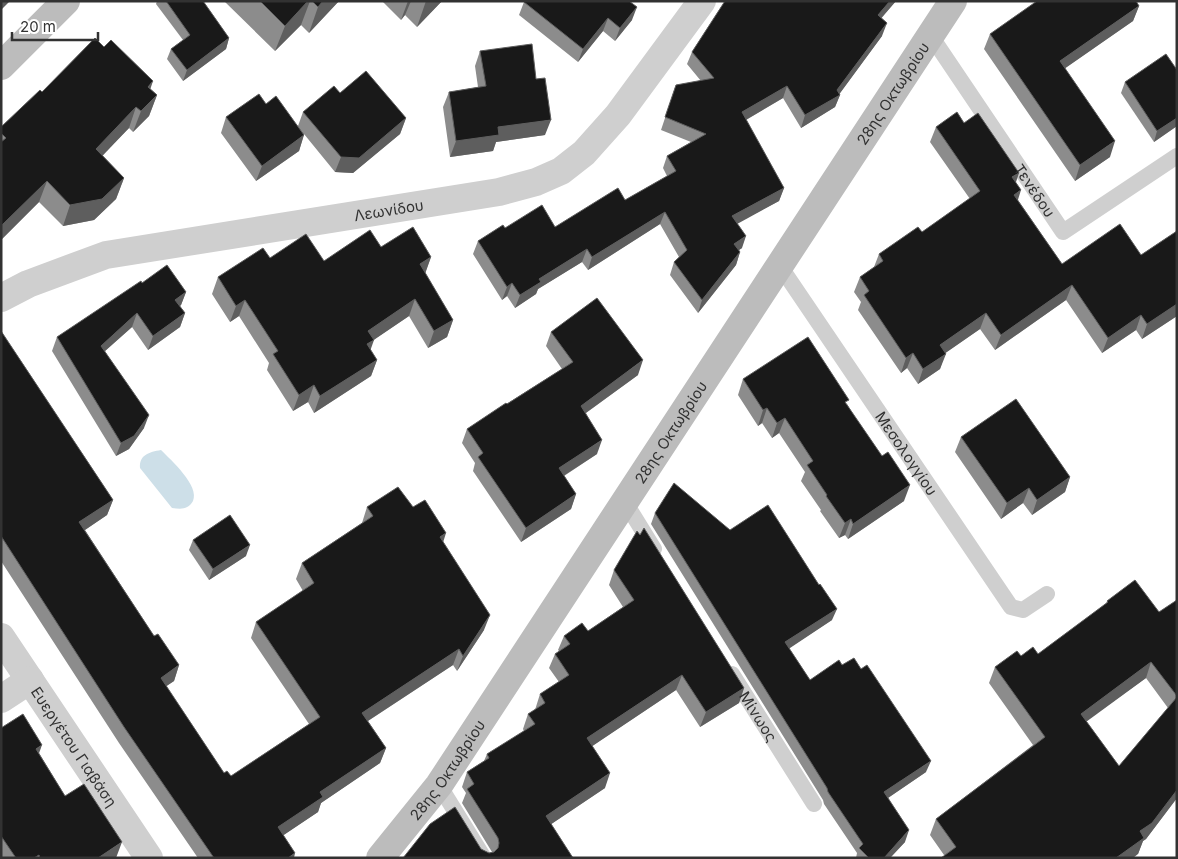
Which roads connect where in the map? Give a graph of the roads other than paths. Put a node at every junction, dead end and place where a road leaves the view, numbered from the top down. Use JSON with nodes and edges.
{"nodes":[{"id":1,"x":66,"y":1,"type":"edge"},
{"id":2,"x":702,"y":1,"type":"edge"},
{"id":3,"x":953,"y":1,"type":"edge"},
{"id":4,"x":931,"y":36,"type":"junction"},
{"id":5,"x":1,"y":66,"type":"edge"},
{"id":6,"x":1177,"y":156,"type":"edge"},
{"id":7,"x":780,"y":266,"type":"junction"},
{"id":8,"x":1,"y":298,"type":"edge"},
{"id":9,"x":625,"y":502,"type":"junction"},
{"id":10,"x":661,"y":561,"type":"edge"},
{"id":11,"x":1047,"y":594,"type":"dead end"},
{"id":12,"x":1,"y":637,"type":"edge"},
{"id":13,"x":724,"y":662,"type":"edge"},
{"id":14,"x":30,"y":680,"type":"junction"},
{"id":15,"x":1,"y":698,"type":"edge"},
{"id":16,"x":439,"y":785,"type":"junction"},
{"id":17,"x":814,"y":804,"type":"dead end"},
{"id":18,"x":149,"y":858,"type":"edge"},
{"id":19,"x":380,"y":858,"type":"edge"},
{"id":20,"x":484,"y":858,"type":"edge"}],
"edges":[{"from":1,"to":5,"type":"street"},
{"from":2,"to":8,"type":"street","name":"Λεωνίδου"},
{"from":3,"to":4,"type":"street","name":"28ης Οκτωβρίου"},
{"from":4,"to":6,"type":"lane","name":"Τενέδου"},
{"from":4,"to":7,"type":"street","name":"28ης Οκτωβρίου"},
{"from":7,"to":9,"type":"street","name":"28ης Οκτωβρίου"},
{"from":7,"to":11,"type":"lane","name":"Μεσολογγίου"},
{"from":9,"to":10,"type":"lane"},
{"from":9,"to":16,"type":"street","name":"28ης Οκτωβρίου"},
{"from":12,"to":14,"type":"street","name":"Ευεργέτου Γιαβάση"},
{"from":13,"to":17,"type":"lane","name":"Μίνωος"},
{"from":14,"to":15,"type":"street"},
{"from":14,"to":18,"type":"street","name":"Ευεργέτου Γιαβάση"},
{"from":16,"to":19,"type":"street","name":"28ης Οκτωβρίου"},
{"from":16,"to":20,"type":"lane"}]}
